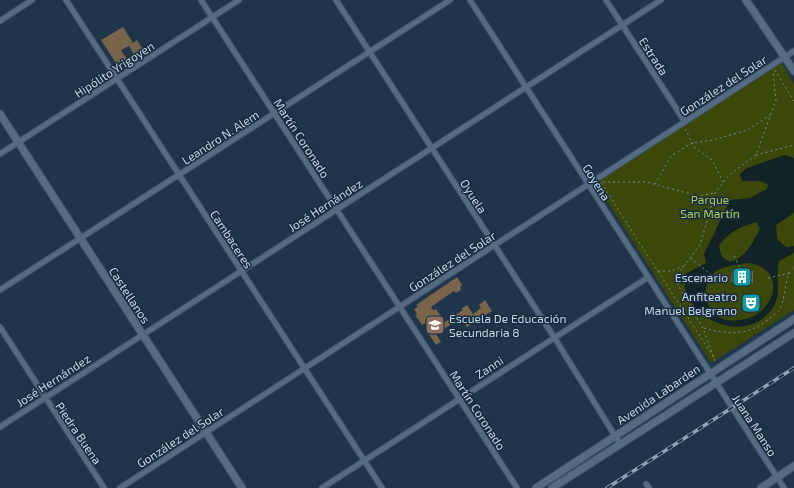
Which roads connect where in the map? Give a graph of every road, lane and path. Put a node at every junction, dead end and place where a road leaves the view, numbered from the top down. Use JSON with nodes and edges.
{"nodes":[{"id":1,"x":32,"y":0,"type":"edge"},
{"id":2,"x":66,"y":0,"type":"edge"},
{"id":3,"x":201,"y":0,"type":"edge"},
{"id":4,"x":239,"y":0,"type":"edge"},
{"id":5,"x":336,"y":0,"type":"edge"},
{"id":6,"x":450,"y":0,"type":"edge"},
{"id":7,"x":470,"y":0,"type":"edge"},
{"id":8,"x":606,"y":0,"type":"edge"},
{"id":9,"x":661,"y":0,"type":"edge"},
{"id":10,"x":746,"y":0,"type":"edge"},
{"id":11,"x":212,"y":18,"type":"junction"},
{"id":12,"x":0,"y":21,"type":"edge"},
{"id":13,"x":622,"y":25,"type":"junction"},
{"id":14,"x":794,"y":51,"type":"edge"},
{"id":15,"x":369,"y":52,"type":"junction"},
{"id":16,"x":785,"y":57,"type":"junction"},
{"id":17,"x":794,"y":71,"type":"edge"},
{"id":18,"x":117,"y":79,"type":"junction"},
{"id":19,"x":526,"y":86,"type":"junction"},
{"id":20,"x":794,"y":101,"type":"edge"},
{"id":21,"x":0,"y":114,"type":"edge"},
{"id":22,"x":274,"y":114,"type":"junction"},
{"id":23,"x":771,"y":115,"type":"junction"},
{"id":24,"x":684,"y":123,"type":"junction"},
{"id":25,"x":18,"y":142,"type":"junction"},
{"id":26,"x":692,"y":143,"type":"junction"},
{"id":27,"x":794,"y":145,"type":"edge"},
{"id":28,"x":432,"y":148,"type":"junction"},
{"id":29,"x":0,"y":154,"type":"edge"},
{"id":30,"x":756,"y":155,"type":"junction"},
{"id":31,"x":179,"y":175,"type":"junction"},
{"id":32,"x":598,"y":178,"type":"junction"},
{"id":33,"x":723,"y":183,"type":"junction"},
{"id":34,"x":655,"y":184,"type":"junction"},
{"id":35,"x":588,"y":185,"type":"junction"},
{"id":36,"x":715,"y":193,"type":"junction"},
{"id":37,"x":336,"y":209,"type":"junction"},
{"id":38,"x":80,"y":238,"type":"junction"},
{"id":39,"x":494,"y":245,"type":"junction"},
{"id":40,"x":734,"y":256,"type":"dead end"},
{"id":41,"x":690,"y":258,"type":"junction"},
{"id":42,"x":684,"y":266,"type":"junction"},
{"id":43,"x":794,"y":267,"type":"edge"},
{"id":44,"x":740,"y":268,"type":"dead end"},
{"id":45,"x":657,"y":271,"type":"junction"},
{"id":46,"x":242,"y":272,"type":"junction"},
{"id":47,"x":790,"y":272,"type":"junction"},
{"id":48,"x":647,"y":278,"type":"junction"},
{"id":49,"x":768,"y":278,"type":"dead end"},
{"id":50,"x":716,"y":279,"type":"dead end"},
{"id":51,"x":0,"y":290,"type":"edge"},
{"id":52,"x":399,"y":307,"type":"junction"},
{"id":53,"x":794,"y":319,"type":"edge"},
{"id":54,"x":0,"y":327,"type":"edge"},
{"id":55,"x":703,"y":328,"type":"junction"},
{"id":56,"x":794,"y":333,"type":"edge"},
{"id":57,"x":143,"y":334,"type":"junction"},
{"id":58,"x":554,"y":337,"type":"junction"},
{"id":59,"x":304,"y":368,"type":"junction"},
{"id":60,"x":709,"y":374,"type":"junction"},
{"id":61,"x":715,"y":383,"type":"junction"},
{"id":62,"x":44,"y":397,"type":"junction"},
{"id":63,"x":459,"y":399,"type":"junction"},
{"id":64,"x":0,"y":427,"type":"edge"},
{"id":65,"x":206,"y":432,"type":"junction"},
{"id":66,"x":615,"y":436,"type":"junction"},
{"id":67,"x":620,"y":444,"type":"junction"},
{"id":68,"x":364,"y":460,"type":"junction"},
{"id":69,"x":794,"y":466,"type":"edge"},
{"id":70,"x":777,"y":478,"type":"junction"},
{"id":71,"x":104,"y":488,"type":"edge"},
{"id":72,"x":120,"y":488,"type":"edge"},
{"id":73,"x":242,"y":488,"type":"edge"},
{"id":74,"x":322,"y":488,"type":"edge"},
{"id":75,"x":382,"y":488,"type":"edge"},
{"id":76,"x":517,"y":488,"type":"edge"},
{"id":77,"x":536,"y":488,"type":"edge"},
{"id":78,"x":552,"y":488,"type":"edge"},
{"id":79,"x":761,"y":488,"type":"edge"},
{"id":80,"x":784,"y":488,"type":"edge"}],
"edges":[{"from":1,"to":12,"type":"street"},
{"from":2,"to":18,"type":"street","name":"Cambaceres"},
{"from":3,"to":11,"type":"street","name":"Martín Coronado"},
{"from":4,"to":11,"type":"street","name":"Hipólito Yrigoyen"},
{"from":5,"to":15,"type":"street","name":"Oyuela"},
{"from":6,"to":15,"type":"street","name":"Leandro N. Alem"},
{"from":7,"to":19,"type":"street","name":"Goyena"},
{"from":8,"to":13,"type":"street","name":"Estrada"},
{"from":9,"to":13,"type":"street","name":"José Hernández"},
{"from":10,"to":16,"type":"street"},
{"from":11,"to":18,"type":"street","name":"Hipólito Yrigoyen"},
{"from":11,"to":22,"type":"street","name":"Martín Coronado"},
{"from":13,"to":19,"type":"street","name":"José Hernández"},
{"from":13,"to":24,"type":"street","name":"Estrada"},
{"from":14,"to":16,"type":"street","name":"González del Solar"},
{"from":15,"to":22,"type":"street","name":"Leandro N. Alem"},
{"from":15,"to":28,"type":"street","name":"Oyuela"},
{"from":16,"to":17,"type":"street"},
{"from":16,"to":24,"type":"street","name":"González del Solar"},
{"from":18,"to":25,"type":"street","name":"Hipólito Yrigoyen"},
{"from":18,"to":31,"type":"street","name":"Cambaceres"},
{"from":19,"to":28,"type":"street","name":"José Hernández"},
{"from":19,"to":35,"type":"street","name":"Goyena"},
{"from":20,"to":23,"type":"path"},
{"from":21,"to":25,"type":"street","name":"Castellanos"},
{"from":22,"to":31,"type":"street","name":"Leandro N. Alem"},
{"from":22,"to":37,"type":"street","name":"Martín Coronado"},
{"from":23,"to":26,"type":"path"},
{"from":23,"to":30,"type":"path"},
{"from":24,"to":26,"type":"path"},
{"from":24,"to":32,"type":"street","name":"González del Solar"},
{"from":25,"to":29,"type":"street","name":"Hipólito Yrigoyen"},
{"from":25,"to":38,"type":"street","name":"Castellanos"},
{"from":26,"to":33,"type":"path"},
{"from":26,"to":34,"type":"path"},
{"from":27,"to":30,"type":"path"},
{"from":28,"to":37,"type":"street","name":"José Hernández"},
{"from":28,"to":39,"type":"street","name":"Oyuela"},
{"from":30,"to":33,"type":"path"},
{"from":31,"to":38,"type":"street","name":"Leandro N. Alem"},
{"from":31,"to":46,"type":"street","name":"Cambaceres"},
{"from":32,"to":34,"type":"path"},
{"from":32,"to":35,"type":"street","name":"González del Solar"},
{"from":32,"to":45,"type":"path"},
{"from":33,"to":36,"type":"path"},
{"from":34,"to":36,"type":"path"},
{"from":35,"to":39,"type":"street","name":"González del Solar"},
{"from":35,"to":48,"type":"street","name":"Goyena"},
{"from":36,"to":41,"type":"path"},
{"from":37,"to":46,"type":"street","name":"José Hernández"},
{"from":37,"to":52,"type":"street","name":"Martín Coronado"},
{"from":38,"to":51,"type":"street","name":"Leandro N. Alem"},
{"from":38,"to":57,"type":"street","name":"Castellanos"},
{"from":39,"to":52,"type":"street","name":"González del Solar"},
{"from":39,"to":58,"type":"street","name":"Oyuela"},
{"from":40,"to":44,"type":"path"},
{"from":41,"to":42,"type":"path"},
{"from":41,"to":50,"type":"path"},
{"from":42,"to":45,"type":"path"},
{"from":42,"to":55,"type":"path"},
{"from":43,"to":47,"type":"path"},
{"from":45,"to":55,"type":"path"},
{"from":46,"to":57,"type":"street","name":"José Hernández"},
{"from":46,"to":59,"type":"street","name":"Cambaceres"},
{"from":47,"to":49,"type":"path"},
{"from":47,"to":55,"type":"path"},
{"from":48,"to":58,"type":"street","name":"Zanni"},
{"from":48,"to":60,"type":"street","name":"Goyena"},
{"from":52,"to":59,"type":"street","name":"González del Solar"},
{"from":52,"to":63,"type":"street","name":"Martín Coronado"},
{"from":53,"to":60,"type":"street","name":"Avenida Labarden"},
{"from":54,"to":62,"type":"street","name":"Piedra Buena"},
{"from":56,"to":61,"type":"street","name":"Avenida Labarden"},
{"from":57,"to":62,"type":"street","name":"José Hernández"},
{"from":57,"to":65,"type":"street","name":"Castellanos"},
{"from":58,"to":63,"type":"street","name":"Zanni"},
{"from":58,"to":66,"type":"street","name":"Oyuela"},
{"from":59,"to":65,"type":"street","name":"González del Solar"},
{"from":59,"to":68,"type":"street","name":"Cambaceres"},
{"from":60,"to":61,"type":"street","name":"Juana Manso"},
{"from":60,"to":66,"type":"street","name":"Avenida Labarden"},
{"from":61,"to":67,"type":"street","name":"Avenida Labarden"},
{"from":61,"to":70,"type":"street","name":"Juana Manso"},
{"from":62,"to":64,"type":"street","name":"José Hernández"},
{"from":62,"to":71,"type":"street","name":"Piedra Buena"},
{"from":63,"to":68,"type":"street","name":"Zanni"},
{"from":63,"to":76,"type":"street","name":"Martín Coronado"},
{"from":65,"to":72,"type":"street","name":"González del Solar"},
{"from":65,"to":73,"type":"street","name":"Castellanos"},
{"from":66,"to":67,"type":"street","name":"Oyuela"},
{"from":66,"to":77,"type":"street","name":"Avenida Labarden"},
{"from":67,"to":78,"type":"street","name":"Avenida Labarden"},
{"from":68,"to":74,"type":"street","name":"Zanni"},
{"from":68,"to":75,"type":"street","name":"Cambaceres"},
{"from":69,"to":70,"type":"street"},
{"from":70,"to":79,"type":"street"},
{"from":70,"to":80,"type":"street","name":"Juana Manso"}]}
